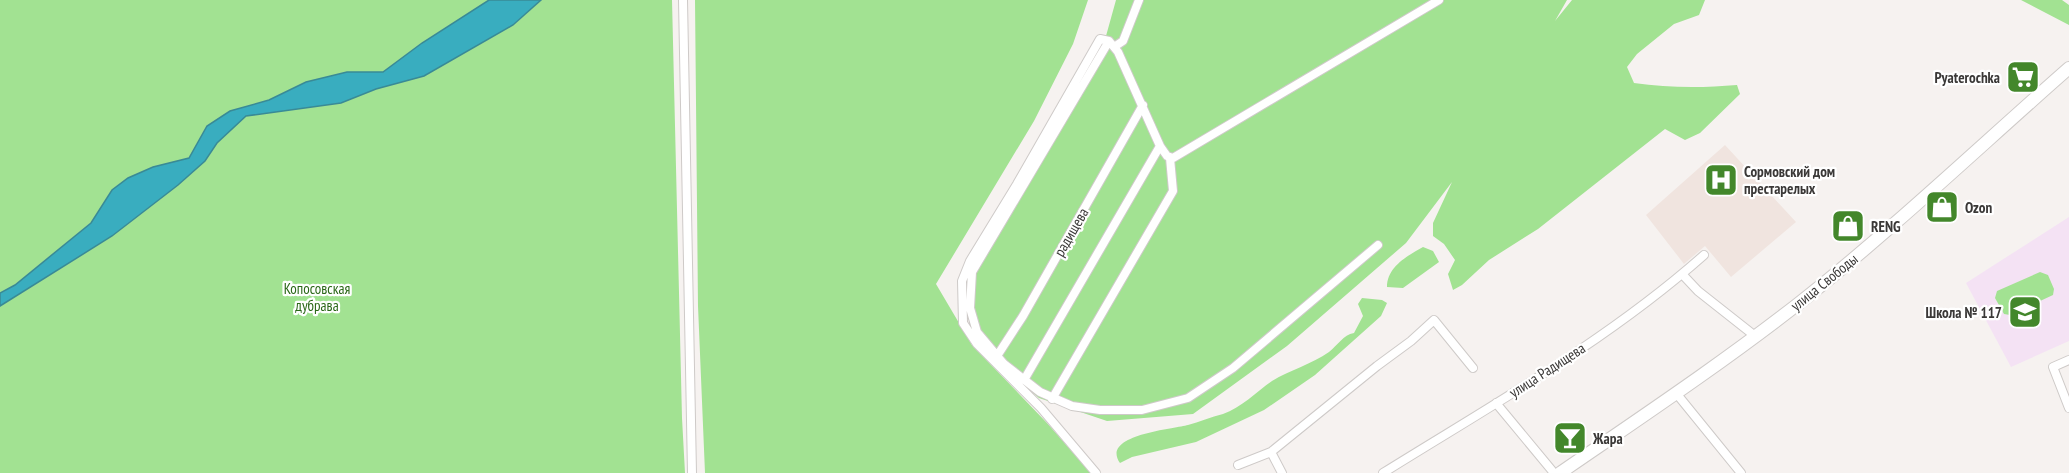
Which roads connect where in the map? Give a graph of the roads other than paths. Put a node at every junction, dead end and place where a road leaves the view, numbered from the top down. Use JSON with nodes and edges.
{"nodes":[{"id":1,"x":683,"y":0,"type":"edge"},
{"id":2,"x":1139,"y":0,"type":"edge"},
{"id":3,"x":1439,"y":0,"type":"edge"},
{"id":4,"x":1112,"y":44,"type":"junction"},
{"id":5,"x":2069,"y":68,"type":"edge"},
{"id":6,"x":1143,"y":105,"type":"junction"},
{"id":7,"x":1160,"y":147,"type":"junction"},
{"id":8,"x":1170,"y":158,"type":"junction"},
{"id":9,"x":1378,"y":245,"type":"dead end"},
{"id":10,"x":1704,"y":255,"type":"dead end"},
{"id":11,"x":1682,"y":274,"type":"junction"},
{"id":12,"x":1755,"y":336,"type":"junction"},
{"id":13,"x":997,"y":356,"type":"junction"},
{"id":14,"x":2069,"y":360,"type":"edge"},
{"id":15,"x":1473,"y":368,"type":"dead end"},
{"id":16,"x":1024,"y":380,"type":"junction"},
{"id":17,"x":1676,"y":393,"type":"junction"},
{"id":18,"x":1052,"y":399,"type":"junction"},
{"id":19,"x":1496,"y":403,"type":"junction"},
{"id":20,"x":2069,"y":408,"type":"edge"},
{"id":21,"x":1271,"y":452,"type":"junction"},
{"id":22,"x":1238,"y":465,"type":"dead end"},
{"id":23,"x":693,"y":473,"type":"edge"},
{"id":24,"x":1096,"y":473,"type":"edge"},
{"id":25,"x":1282,"y":473,"type":"edge"},
{"id":26,"x":1383,"y":473,"type":"edge"},
{"id":27,"x":1554,"y":473,"type":"edge"},
{"id":28,"x":1560,"y":473,"type":"edge"},
{"id":29,"x":1741,"y":473,"type":"edge"}],
"edges":[{"from":1,"to":23,"type":"street"},
{"from":2,"to":4,"type":"street"},
{"from":3,"to":8,"type":"street"},
{"from":4,"to":6,"type":"street"},
{"from":4,"to":13,"type":"street"},
{"from":4,"to":24,"type":"street"},
{"from":5,"to":12,"type":"main road","name":"улица Свободы"},
{"from":6,"to":7,"type":"street"},
{"from":6,"to":13,"type":"street","name":"радищева"},
{"from":7,"to":8,"type":"street"},
{"from":7,"to":16,"type":"street"},
{"from":8,"to":18,"type":"street"},
{"from":9,"to":18,"type":"street"},
{"from":10,"to":11,"type":"street","name":"улица Радищева"},
{"from":11,"to":12,"type":"street"},
{"from":11,"to":19,"type":"street","name":"улица Радищева"},
{"from":12,"to":17,"type":"main road","name":"улица Свободы"},
{"from":13,"to":16,"type":"street"},
{"from":14,"to":20,"type":"street"},
{"from":15,"to":21,"type":"street"},
{"from":16,"to":18,"type":"street"},
{"from":17,"to":28,"type":"main road","name":"улица Свободы"},
{"from":17,"to":29,"type":"street"},
{"from":19,"to":26,"type":"street","name":"улица Радищева"},
{"from":19,"to":27,"type":"street"},
{"from":21,"to":22,"type":"street"},
{"from":21,"to":25,"type":"street"}]}
